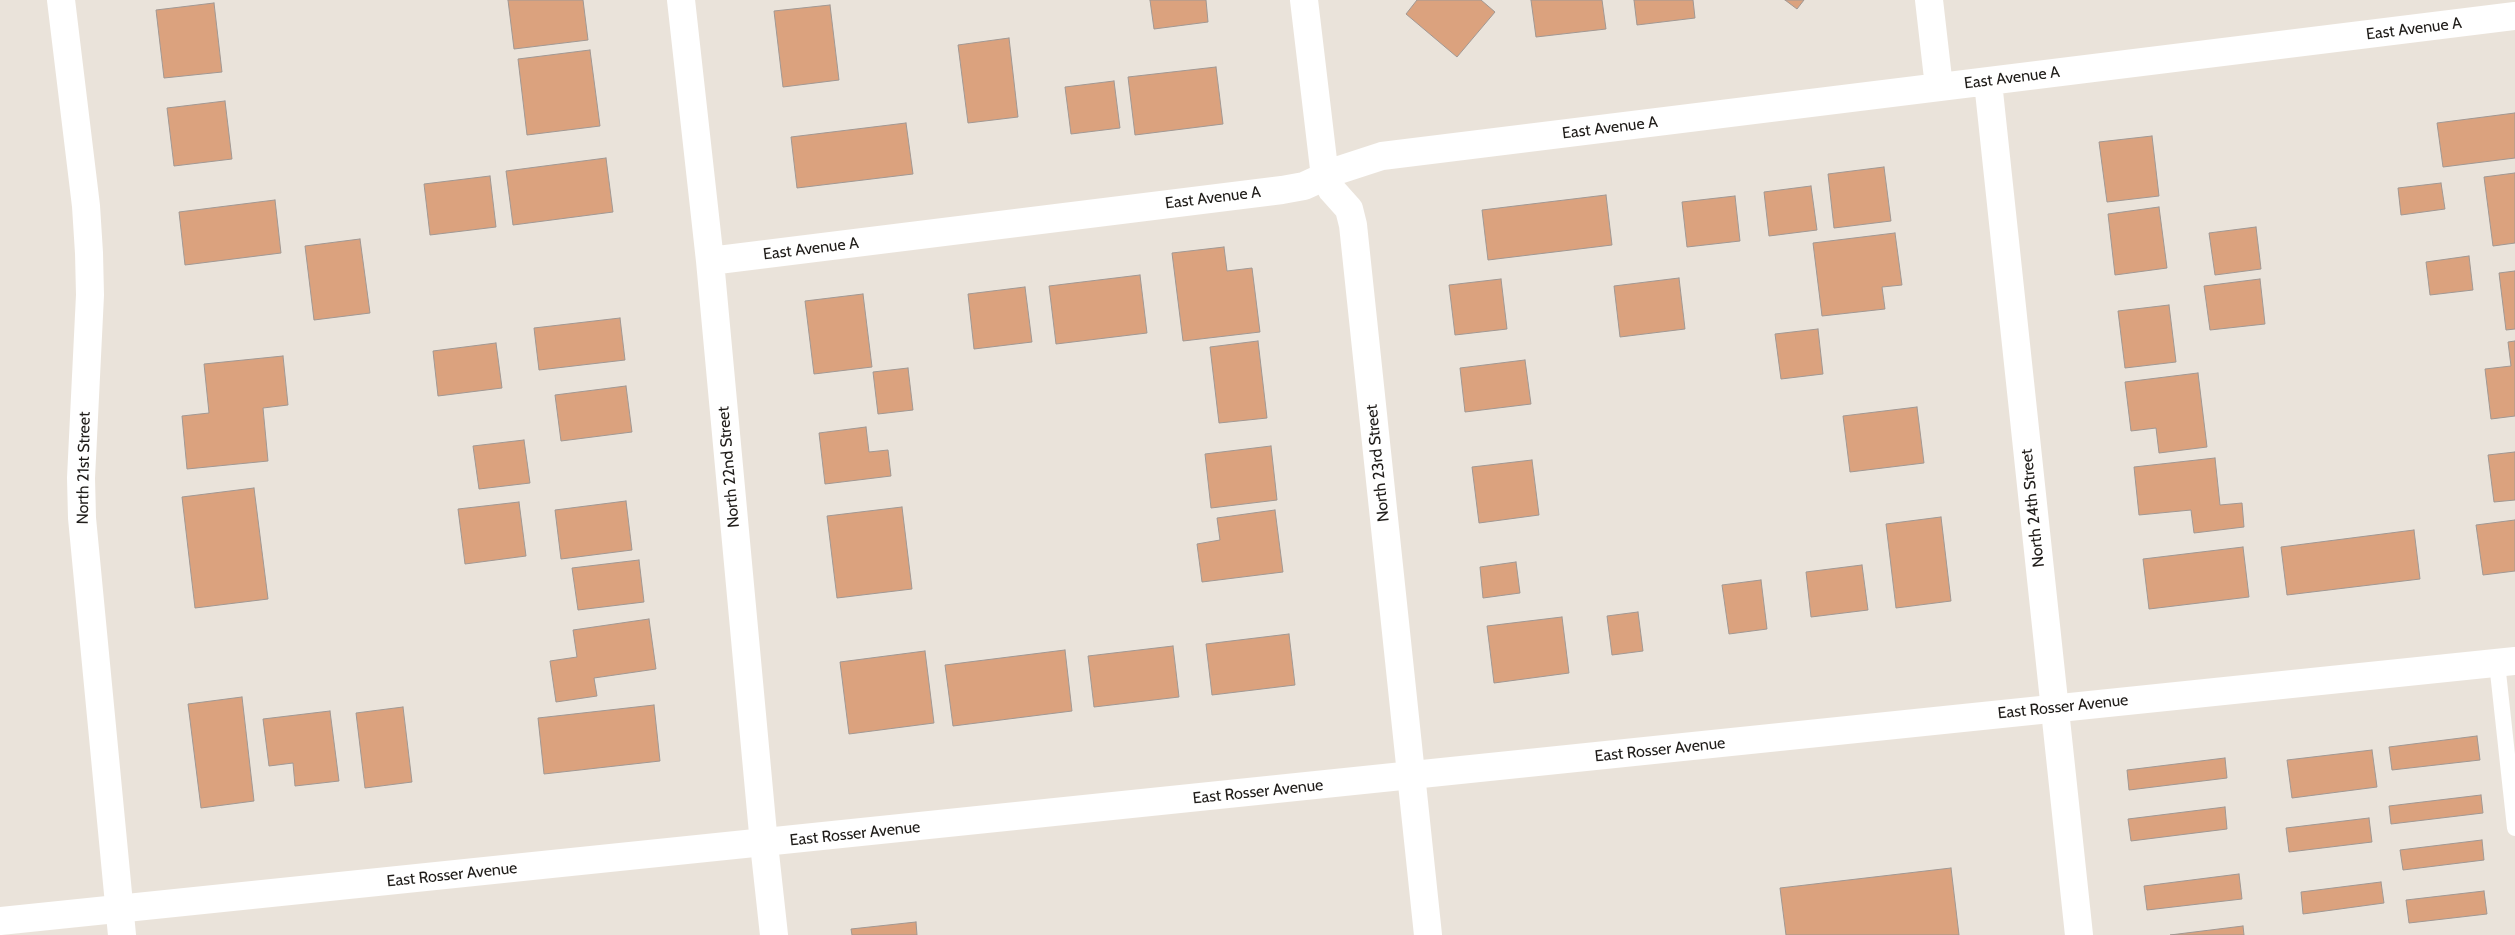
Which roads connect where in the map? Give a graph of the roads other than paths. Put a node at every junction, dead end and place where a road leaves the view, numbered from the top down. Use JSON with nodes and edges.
{"nodes":[{"id":1,"x":61,"y":0,"type":"edge"},
{"id":2,"x":681,"y":0,"type":"edge"},
{"id":3,"x":1304,"y":0,"type":"edge"},
{"id":4,"x":1929,"y":0,"type":"edge"},
{"id":5,"x":2515,"y":16,"type":"edge"},
{"id":6,"x":1988,"y":82,"type":"junction"},
{"id":7,"x":1939,"y":87,"type":"junction"},
{"id":8,"x":1325,"y":177,"type":"junction"},
{"id":9,"x":710,"y":261,"type":"junction"},
{"id":10,"x":2506,"y":662,"type":"edge"},
{"id":11,"x":2054,"y":708,"type":"junction"},
{"id":12,"x":1411,"y":776,"type":"junction"},
{"id":13,"x":2515,"y":828,"type":"edge"},
{"id":14,"x":764,"y":844,"type":"junction"},
{"id":15,"x":0,"y":921,"type":"edge"},
{"id":16,"x":120,"y":922,"type":"edge"},
{"id":17,"x":774,"y":935,"type":"edge"},
{"id":18,"x":1428,"y":935,"type":"edge"},
{"id":19,"x":2079,"y":935,"type":"edge"}],
"edges":[{"from":1,"to":16,"type":"street","name":"North 21st Street"},
{"from":2,"to":9,"type":"street","name":"North 22nd Street"},
{"from":3,"to":8,"type":"street","name":"North 23rd Street"},
{"from":4,"to":7,"type":"street"},
{"from":5,"to":6,"type":"street","name":"East Avenue A"},
{"from":6,"to":7,"type":"street","name":"East Avenue A"},
{"from":6,"to":11,"type":"street","name":"North 24th Street"},
{"from":7,"to":8,"type":"street","name":"East Avenue A"},
{"from":8,"to":9,"type":"street","name":"East Avenue A"},
{"from":8,"to":12,"type":"street","name":"North 23rd Street"},
{"from":9,"to":14,"type":"street","name":"North 22nd Street"},
{"from":10,"to":11,"type":"street","name":"East Rosser Avenue"},
{"from":10,"to":13,"type":"lane"},
{"from":11,"to":12,"type":"street","name":"East Rosser Avenue"},
{"from":11,"to":19,"type":"street","name":"North 24th Street"},
{"from":12,"to":14,"type":"street","name":"East Rosser Avenue"},
{"from":12,"to":18,"type":"street","name":"North 23rd Street"},
{"from":14,"to":16,"type":"street","name":"East Rosser Avenue"},
{"from":14,"to":17,"type":"street","name":"North 22nd Street"},
{"from":15,"to":16,"type":"street","name":"East Rosser Avenue"}]}
